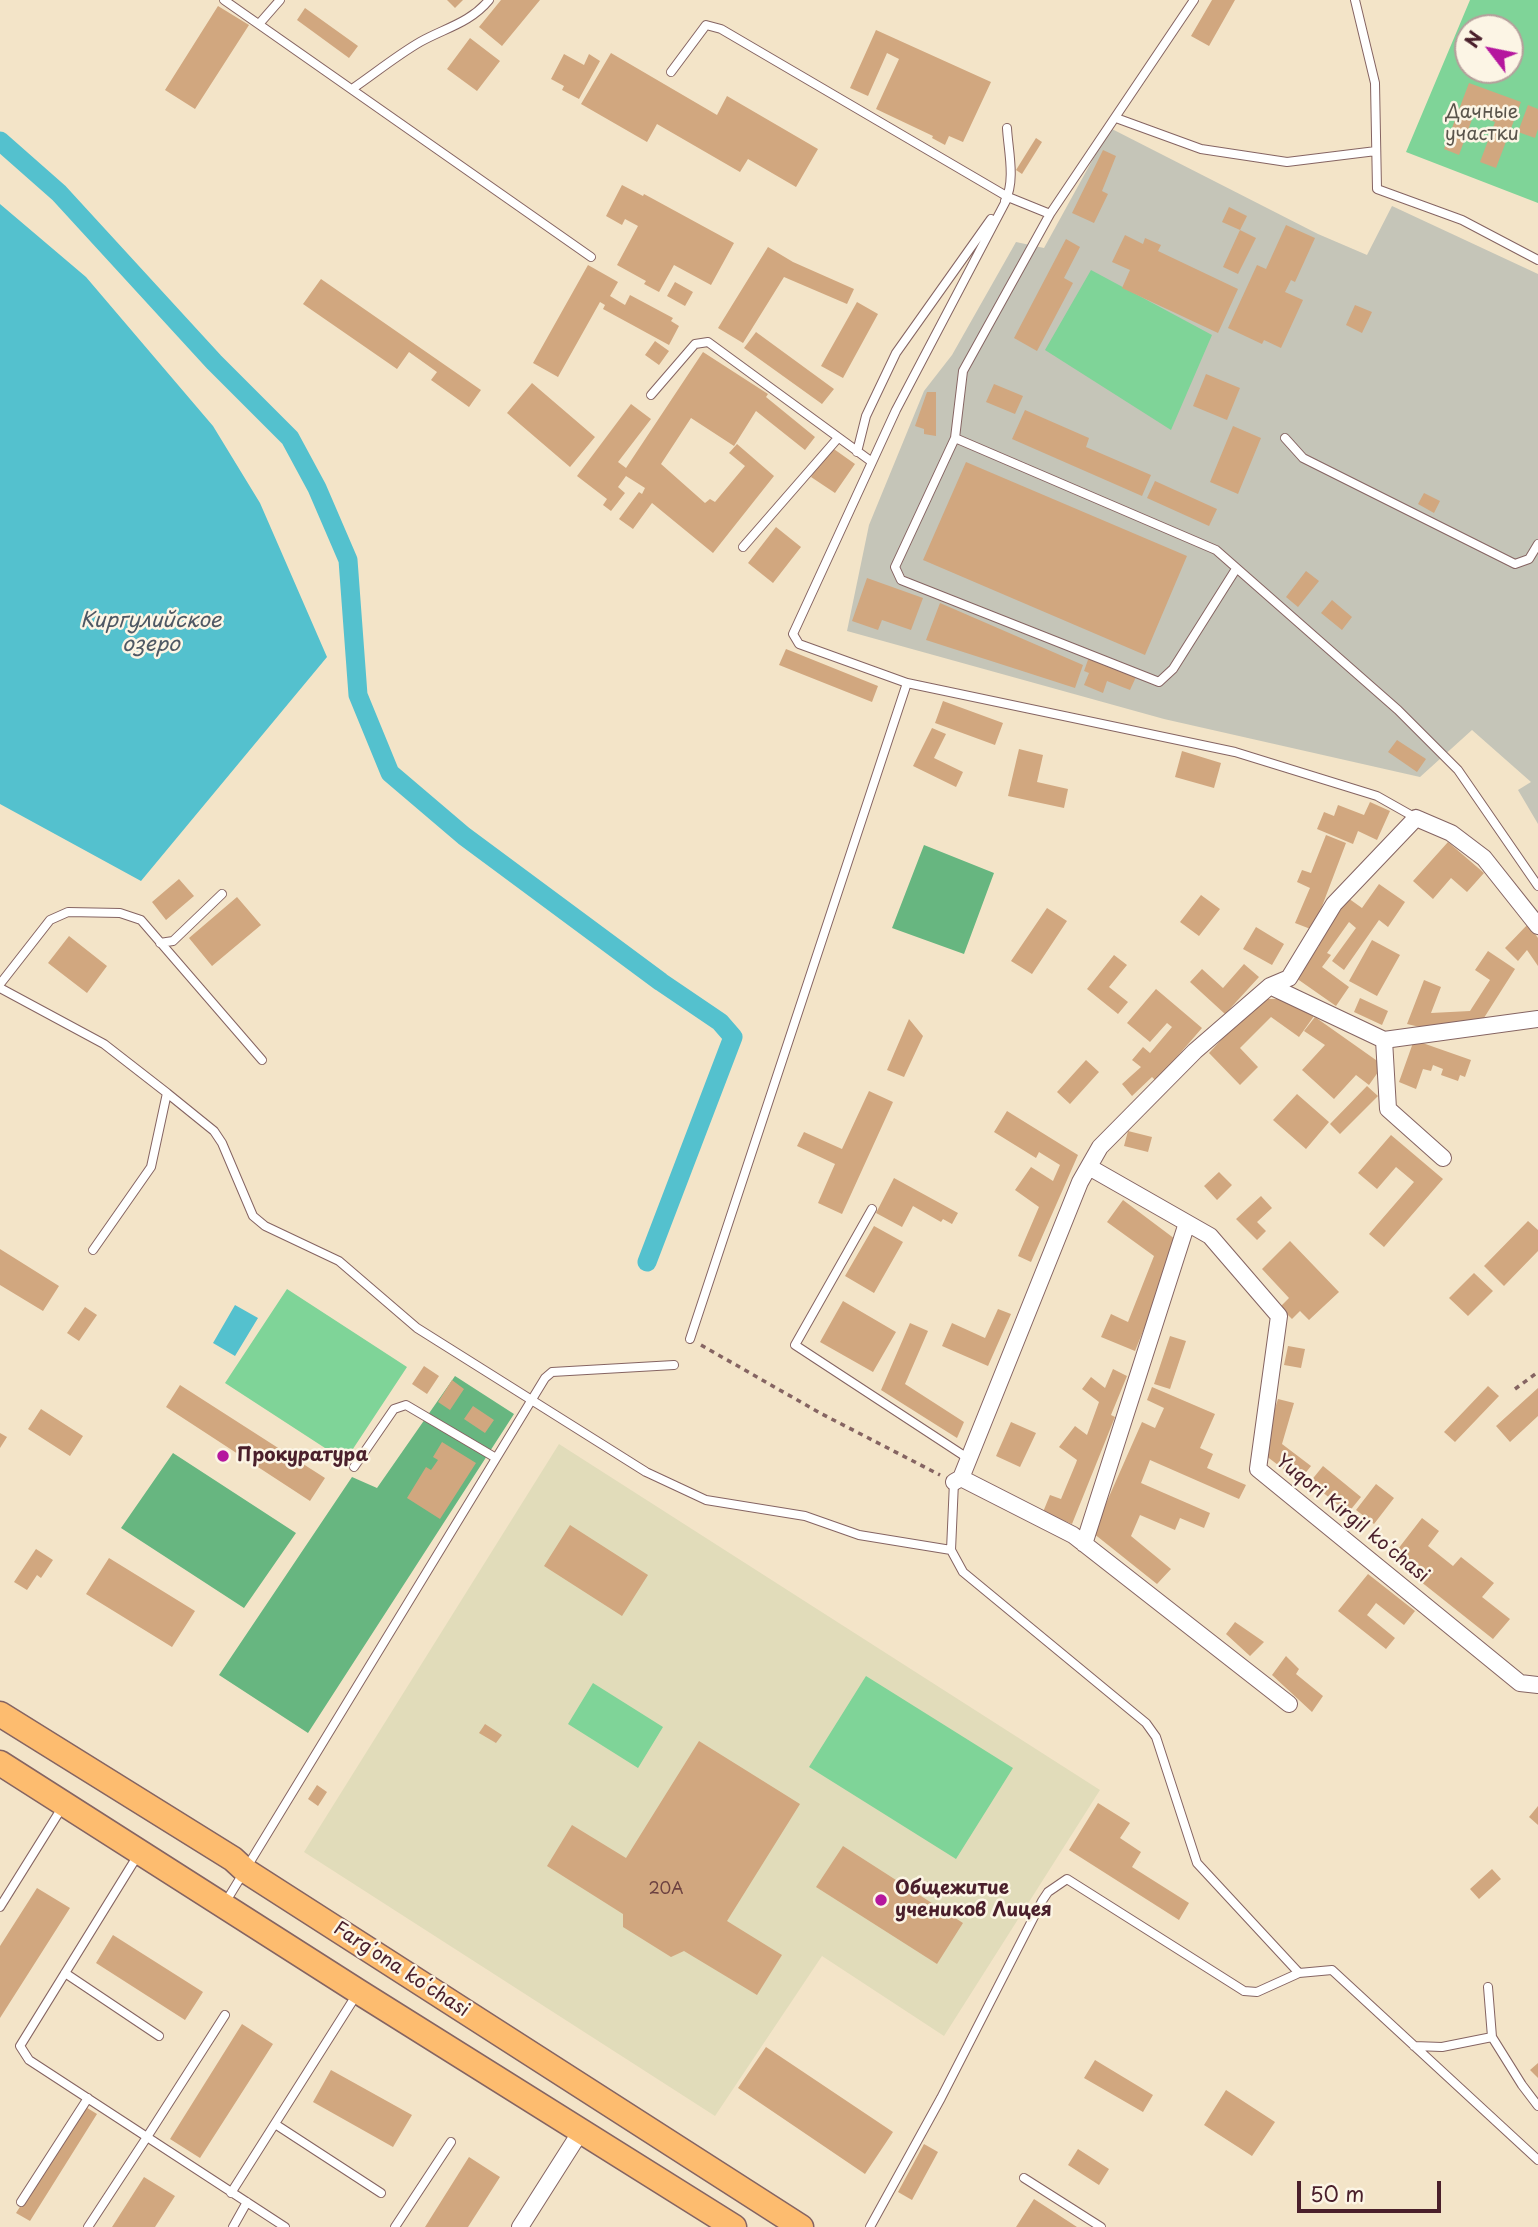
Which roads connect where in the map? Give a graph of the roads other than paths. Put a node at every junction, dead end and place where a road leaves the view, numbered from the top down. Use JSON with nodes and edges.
{"nodes":[{"id":1,"x":224,"y":0,"type":"edge"},
{"id":2,"x":280,"y":0,"type":"edge"},
{"id":3,"x":489,"y":0,"type":"edge"},
{"id":4,"x":1194,"y":0,"type":"edge"},
{"id":5,"x":1354,"y":0,"type":"edge"},
{"id":6,"x":259,"y":24,"type":"junction"},
{"id":7,"x":671,"y":72,"type":"dead end"},
{"id":8,"x":352,"y":89,"type":"junction"},
{"id":9,"x":1116,"y":118,"type":"junction"},
{"id":10,"x":1007,"y":128,"type":"dead end"},
{"id":11,"x":1376,"y":151,"type":"junction"},
{"id":12,"x":1008,"y":197,"type":"junction"},
{"id":13,"x":1050,"y":214,"type":"junction"},
{"id":14,"x":592,"y":257,"type":"dead end"},
{"id":15,"x":1538,"y":260,"type":"edge"},
{"id":16,"x":651,"y":395,"type":"dead end"},
{"id":17,"x":838,"y":438,"type":"junction"},
{"id":18,"x":955,"y":438,"type":"junction"},
{"id":19,"x":1286,"y":438,"type":"dead end"},
{"id":20,"x":857,"y":452,"type":"junction"},
{"id":21,"x":872,"y":462,"type":"junction"},
{"id":22,"x":1538,"y":544,"type":"edge"},
{"id":23,"x":743,"y":547,"type":"dead end"},
{"id":24,"x":1236,"y":569,"type":"junction"},
{"id":25,"x":907,"y":682,"type":"junction"},
{"id":26,"x":1416,"y":818,"type":"junction"},
{"id":27,"x":1538,"y":886,"type":"edge"},
{"id":28,"x":222,"y":894,"type":"dead end"},
{"id":29,"x":1538,"y":926,"type":"edge"},
{"id":30,"x":160,"y":943,"type":"junction"},
{"id":31,"x":0,"y":986,"type":"edge"},
{"id":32,"x":1270,"y":986,"type":"junction"},
{"id":33,"x":1538,"y":1019,"type":"edge"},
{"id":34,"x":1384,"y":1040,"type":"junction"},
{"id":35,"x":262,"y":1060,"type":"dead end"},
{"id":36,"x":167,"y":1093,"type":"junction"},
{"id":37,"x":1443,"y":1158,"type":"dead end"},
{"id":38,"x":1088,"y":1167,"type":"junction"},
{"id":39,"x":872,"y":1209,"type":"dead end"},
{"id":40,"x":1187,"y":1223,"type":"junction"},
{"id":41,"x":93,"y":1251,"type":"dead end"},
{"id":42,"x":690,"y":1339,"type":"road end"},
{"id":43,"x":674,"y":1366,"type":"dead end"},
{"id":44,"x":531,"y":1401,"type":"junction"},
{"id":45,"x":496,"y":1458,"type":"junction"},
{"id":46,"x":969,"y":1459,"type":"junction"},
{"id":47,"x":354,"y":1467,"type":"dead end"},
{"id":48,"x":957,"y":1480,"type":"junction"},
{"id":49,"x":1084,"y":1544,"type":"junction"},
{"id":50,"x":951,"y":1550,"type":"junction"},
{"id":51,"x":1538,"y":1685,"type":"edge"},
{"id":52,"x":1289,"y":1704,"type":"dead end"},
{"id":53,"x":0,"y":1714,"type":"edge"},
{"id":54,"x":0,"y":1763,"type":"edge"},
{"id":55,"x":65,"y":1804,"type":"junction"},
{"id":56,"x":140,"y":1852,"type":"junction"},
{"id":57,"x":246,"y":1871,"type":"junction"},
{"id":58,"x":224,"y":1905,"type":"junction"},
{"id":59,"x":0,"y":1907,"type":"edge"},
{"id":60,"x":65,"y":1973,"type":"junction"},
{"id":61,"x":1299,"y":1973,"type":"junction"},
{"id":62,"x":1488,"y":1987,"type":"dead end"},
{"id":63,"x":359,"y":1992,"type":"junction"},
{"id":64,"x":225,"y":2015,"type":"dead end"},
{"id":65,"x":159,"y":2036,"type":"dead end"},
{"id":66,"x":1492,"y":2037,"type":"junction"},
{"id":67,"x":1414,"y":2046,"type":"junction"},
{"id":68,"x":88,"y":2098,"type":"junction"},
{"id":69,"x":1538,"y":2106,"type":"edge"},
{"id":70,"x":275,"y":2124,"type":"junction"},
{"id":71,"x":581,"y":2131,"type":"junction"},
{"id":72,"x":147,"y":2137,"type":"junction"},
{"id":73,"x":450,"y":2142,"type":"dead end"},
{"id":74,"x":1538,"y":2160,"type":"edge"},
{"id":75,"x":1024,"y":2178,"type":"dead end"},
{"id":76,"x":231,"y":2193,"type":"junction"},
{"id":77,"x":381,"y":2193,"type":"dead end"},
{"id":78,"x":21,"y":2202,"type":"dead end"},
{"id":79,"x":247,"y":2202,"type":"junction"},
{"id":80,"x":88,"y":2227,"type":"edge"},
{"id":81,"x":233,"y":2227,"type":"edge"},
{"id":82,"x":285,"y":2227,"type":"edge"},
{"id":83,"x":395,"y":2227,"type":"edge"},
{"id":84,"x":520,"y":2227,"type":"edge"},
{"id":85,"x":734,"y":2227,"type":"edge"},
{"id":86,"x":801,"y":2227,"type":"edge"},
{"id":87,"x":870,"y":2227,"type":"edge"},
{"id":88,"x":1101,"y":2227,"type":"edge"}],
"edges":[{"from":1,"to":6,"type":"lane"},
{"from":2,"to":6,"type":"lane"},
{"from":3,"to":8,"type":"lane"},
{"from":4,"to":9,"type":"lane"},
{"from":5,"to":11,"type":"lane"},
{"from":6,"to":8,"type":"lane"},
{"from":7,"to":12,"type":"lane"},
{"from":8,"to":14,"type":"lane"},
{"from":9,"to":11,"type":"lane"},
{"from":9,"to":13,"type":"lane"},
{"from":10,"to":12,"type":"lane"},
{"from":11,"to":15,"type":"lane"},
{"from":12,"to":13,"type":"lane"},
{"from":12,"to":20,"type":"lane"},
{"from":12,"to":21,"type":"lane"},
{"from":13,"to":18,"type":"lane"},
{"from":16,"to":17,"type":"lane"},
{"from":17,"to":20,"type":"lane"},
{"from":17,"to":23,"type":"lane"},
{"from":18,"to":24,"type":"lane"},
{"from":18,"to":24,"type":"lane"},
{"from":19,"to":22,"type":"lane"},
{"from":20,"to":21,"type":"lane"},
{"from":21,"to":25,"type":"lane"},
{"from":24,"to":27,"type":"lane"},
{"from":25,"to":26,"type":"lane"},
{"from":25,"to":42,"type":"lane"},
{"from":26,"to":29,"type":"street"},
{"from":26,"to":32,"type":"street"},
{"from":28,"to":30,"type":"lane"},
{"from":30,"to":31,"type":"lane"},
{"from":30,"to":35,"type":"lane"},
{"from":31,"to":36,"type":"lane"},
{"from":32,"to":34,"type":"street"},
{"from":32,"to":38,"type":"street"},
{"from":33,"to":34,"type":"street"},
{"from":34,"to":37,"type":"street"},
{"from":36,"to":41,"type":"lane"},
{"from":36,"to":44,"type":"lane"},
{"from":38,"to":40,"type":"street","name":"Yuqori Kirgil koʻchasi"},
{"from":38,"to":46,"type":"street"},
{"from":39,"to":46,"type":"lane"},
{"from":40,"to":49,"type":"street"},
{"from":40,"to":51,"type":"street","name":"Yuqori Kirgil koʻchasi"},
{"from":43,"to":44,"type":"lane"},
{"from":44,"to":45,"type":"lane"},
{"from":44,"to":50,"type":"lane"},
{"from":45,"to":47,"type":"lane"},
{"from":45,"to":57,"type":"lane"},
{"from":46,"to":48,"type":"street"},
{"from":48,"to":49,"type":"street"},
{"from":48,"to":50,"type":"lane"},
{"from":49,"to":52,"type":"street"},
{"from":50,"to":61,"type":"lane"},
{"from":53,"to":57,"type":"main road","name":"Fargʻona koʻchasi"},
{"from":54,"to":55,"type":"main road","name":"Fargʻona koʻchasi"},
{"from":55,"to":56,"type":"main road","name":"Fargʻona koʻchasi"},
{"from":55,"to":59,"type":"lane"},
{"from":56,"to":58,"type":"main road","name":"Fargʻona koʻchasi"},
{"from":56,"to":60,"type":"lane"},
{"from":57,"to":58,"type":"lane"},
{"from":57,"to":86,"type":"main road","name":"Fargʻona koʻchasi"},
{"from":58,"to":63,"type":"main road","name":"Fargʻona koʻchasi"},
{"from":60,"to":65,"type":"lane"},
{"from":60,"to":68,"type":"lane"},
{"from":61,"to":67,"type":"lane"},
{"from":61,"to":87,"type":"lane"},
{"from":62,"to":66,"type":"lane"},
{"from":63,"to":70,"type":"lane"},
{"from":63,"to":71,"type":"main road","name":"Fargʻona koʻchasi"},
{"from":64,"to":72,"type":"lane"},
{"from":66,"to":67,"type":"lane"},
{"from":66,"to":69,"type":"lane"},
{"from":67,"to":74,"type":"lane"},
{"from":68,"to":72,"type":"lane"},
{"from":68,"to":78,"type":"lane"},
{"from":70,"to":76,"type":"lane"},
{"from":70,"to":77,"type":"lane"},
{"from":71,"to":84,"type":"street"},
{"from":71,"to":85,"type":"main road","name":"Fargʻona koʻchasi"},
{"from":72,"to":76,"type":"lane"},
{"from":72,"to":80,"type":"lane"},
{"from":73,"to":83,"type":"lane"},
{"from":75,"to":88,"type":"lane"},
{"from":76,"to":79,"type":"lane"},
{"from":79,"to":81,"type":"lane"},
{"from":79,"to":82,"type":"lane"}]}
